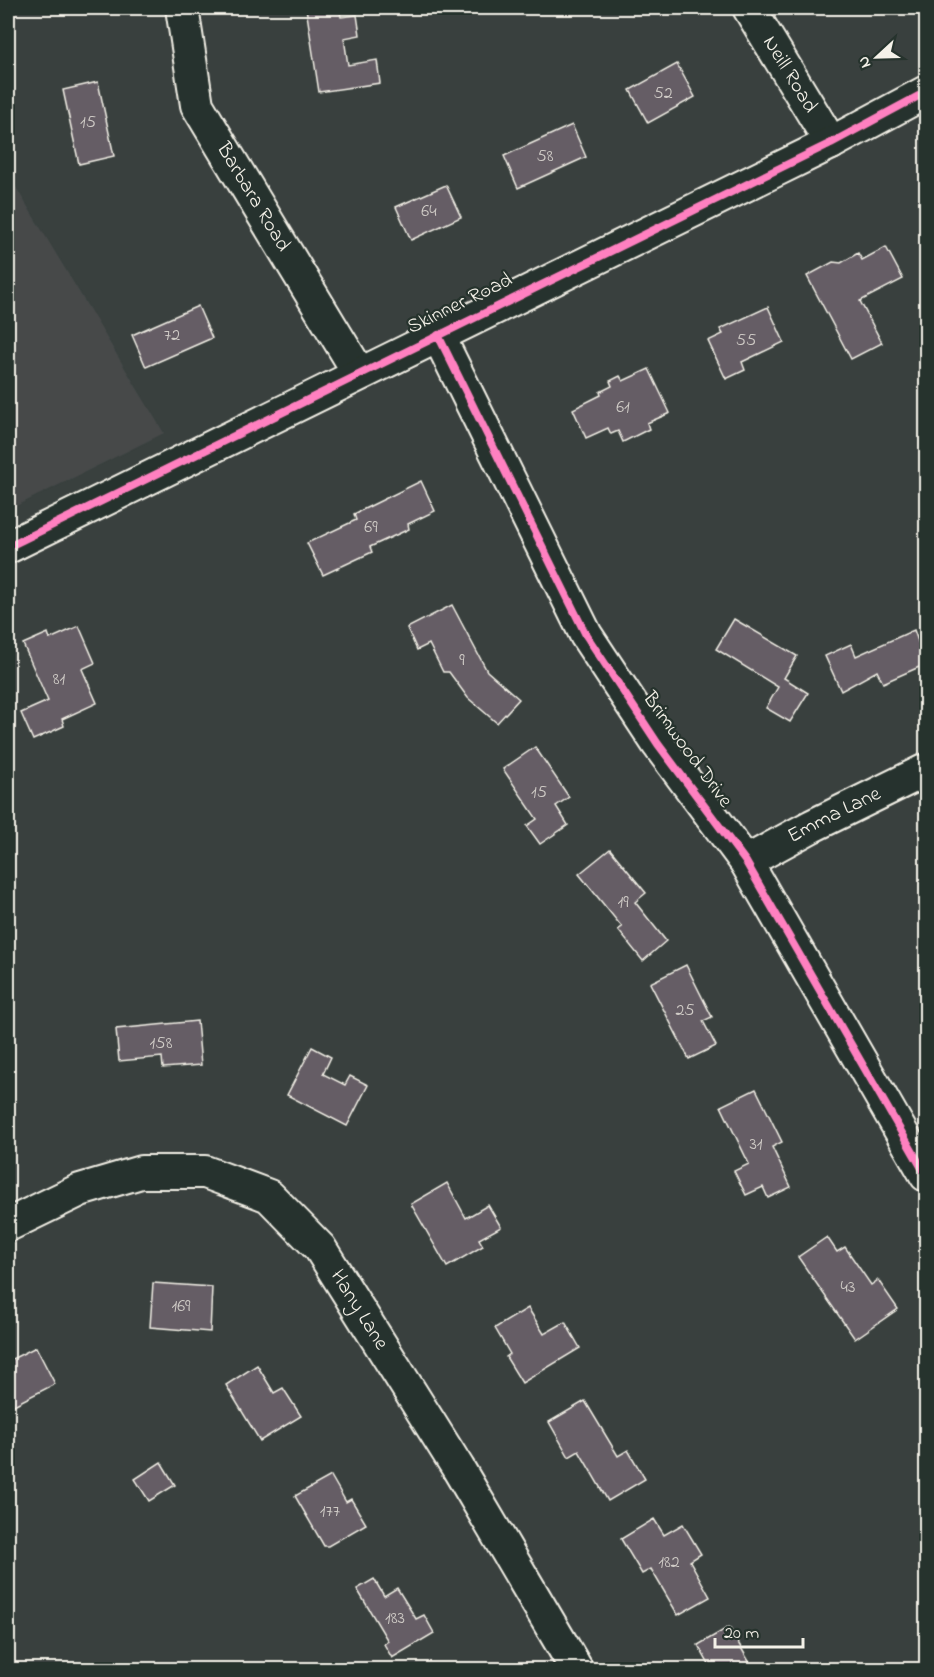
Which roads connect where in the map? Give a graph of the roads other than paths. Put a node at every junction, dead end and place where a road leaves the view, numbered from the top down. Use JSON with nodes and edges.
{"nodes":[{"id":1,"x":182,"y":8,"type":"edge"},
{"id":2,"x":749,"y":8,"type":"edge"},
{"id":3,"x":927,"y":92,"type":"edge"},
{"id":4,"x":831,"y":143,"type":"junction"},
{"id":5,"x":438,"y":335,"type":"junction"},
{"id":6,"x":359,"y":373,"type":"junction"},
{"id":7,"x":8,"y":547,"type":"edge"},
{"id":8,"x":927,"y":770,"type":"edge"},
{"id":9,"x":746,"y":862,"type":"junction"},
{"id":10,"x":927,"y":1175,"type":"edge"},
{"id":11,"x":8,"y":1225,"type":"edge"},
{"id":12,"x":577,"y":1670,"type":"edge"}],
"edges":[{"from":1,"to":6,"type":"street","name":"Barbara Road"},
{"from":2,"to":4,"type":"street","name":"Neill Road"},
{"from":3,"to":4,"type":"street","name":"Skinner Road"},
{"from":4,"to":5,"type":"street","name":"Skinner Road"},
{"from":5,"to":6,"type":"street","name":"Skinner Road"},
{"from":5,"to":9,"type":"street","name":"Brimwood Drive"},
{"from":6,"to":7,"type":"street","name":"Skinner Road"},
{"from":8,"to":9,"type":"street","name":"Emma Lane"},
{"from":9,"to":10,"type":"street","name":"Brimwood Drive"},
{"from":11,"to":12,"type":"street","name":"Hany Lane"}]}
